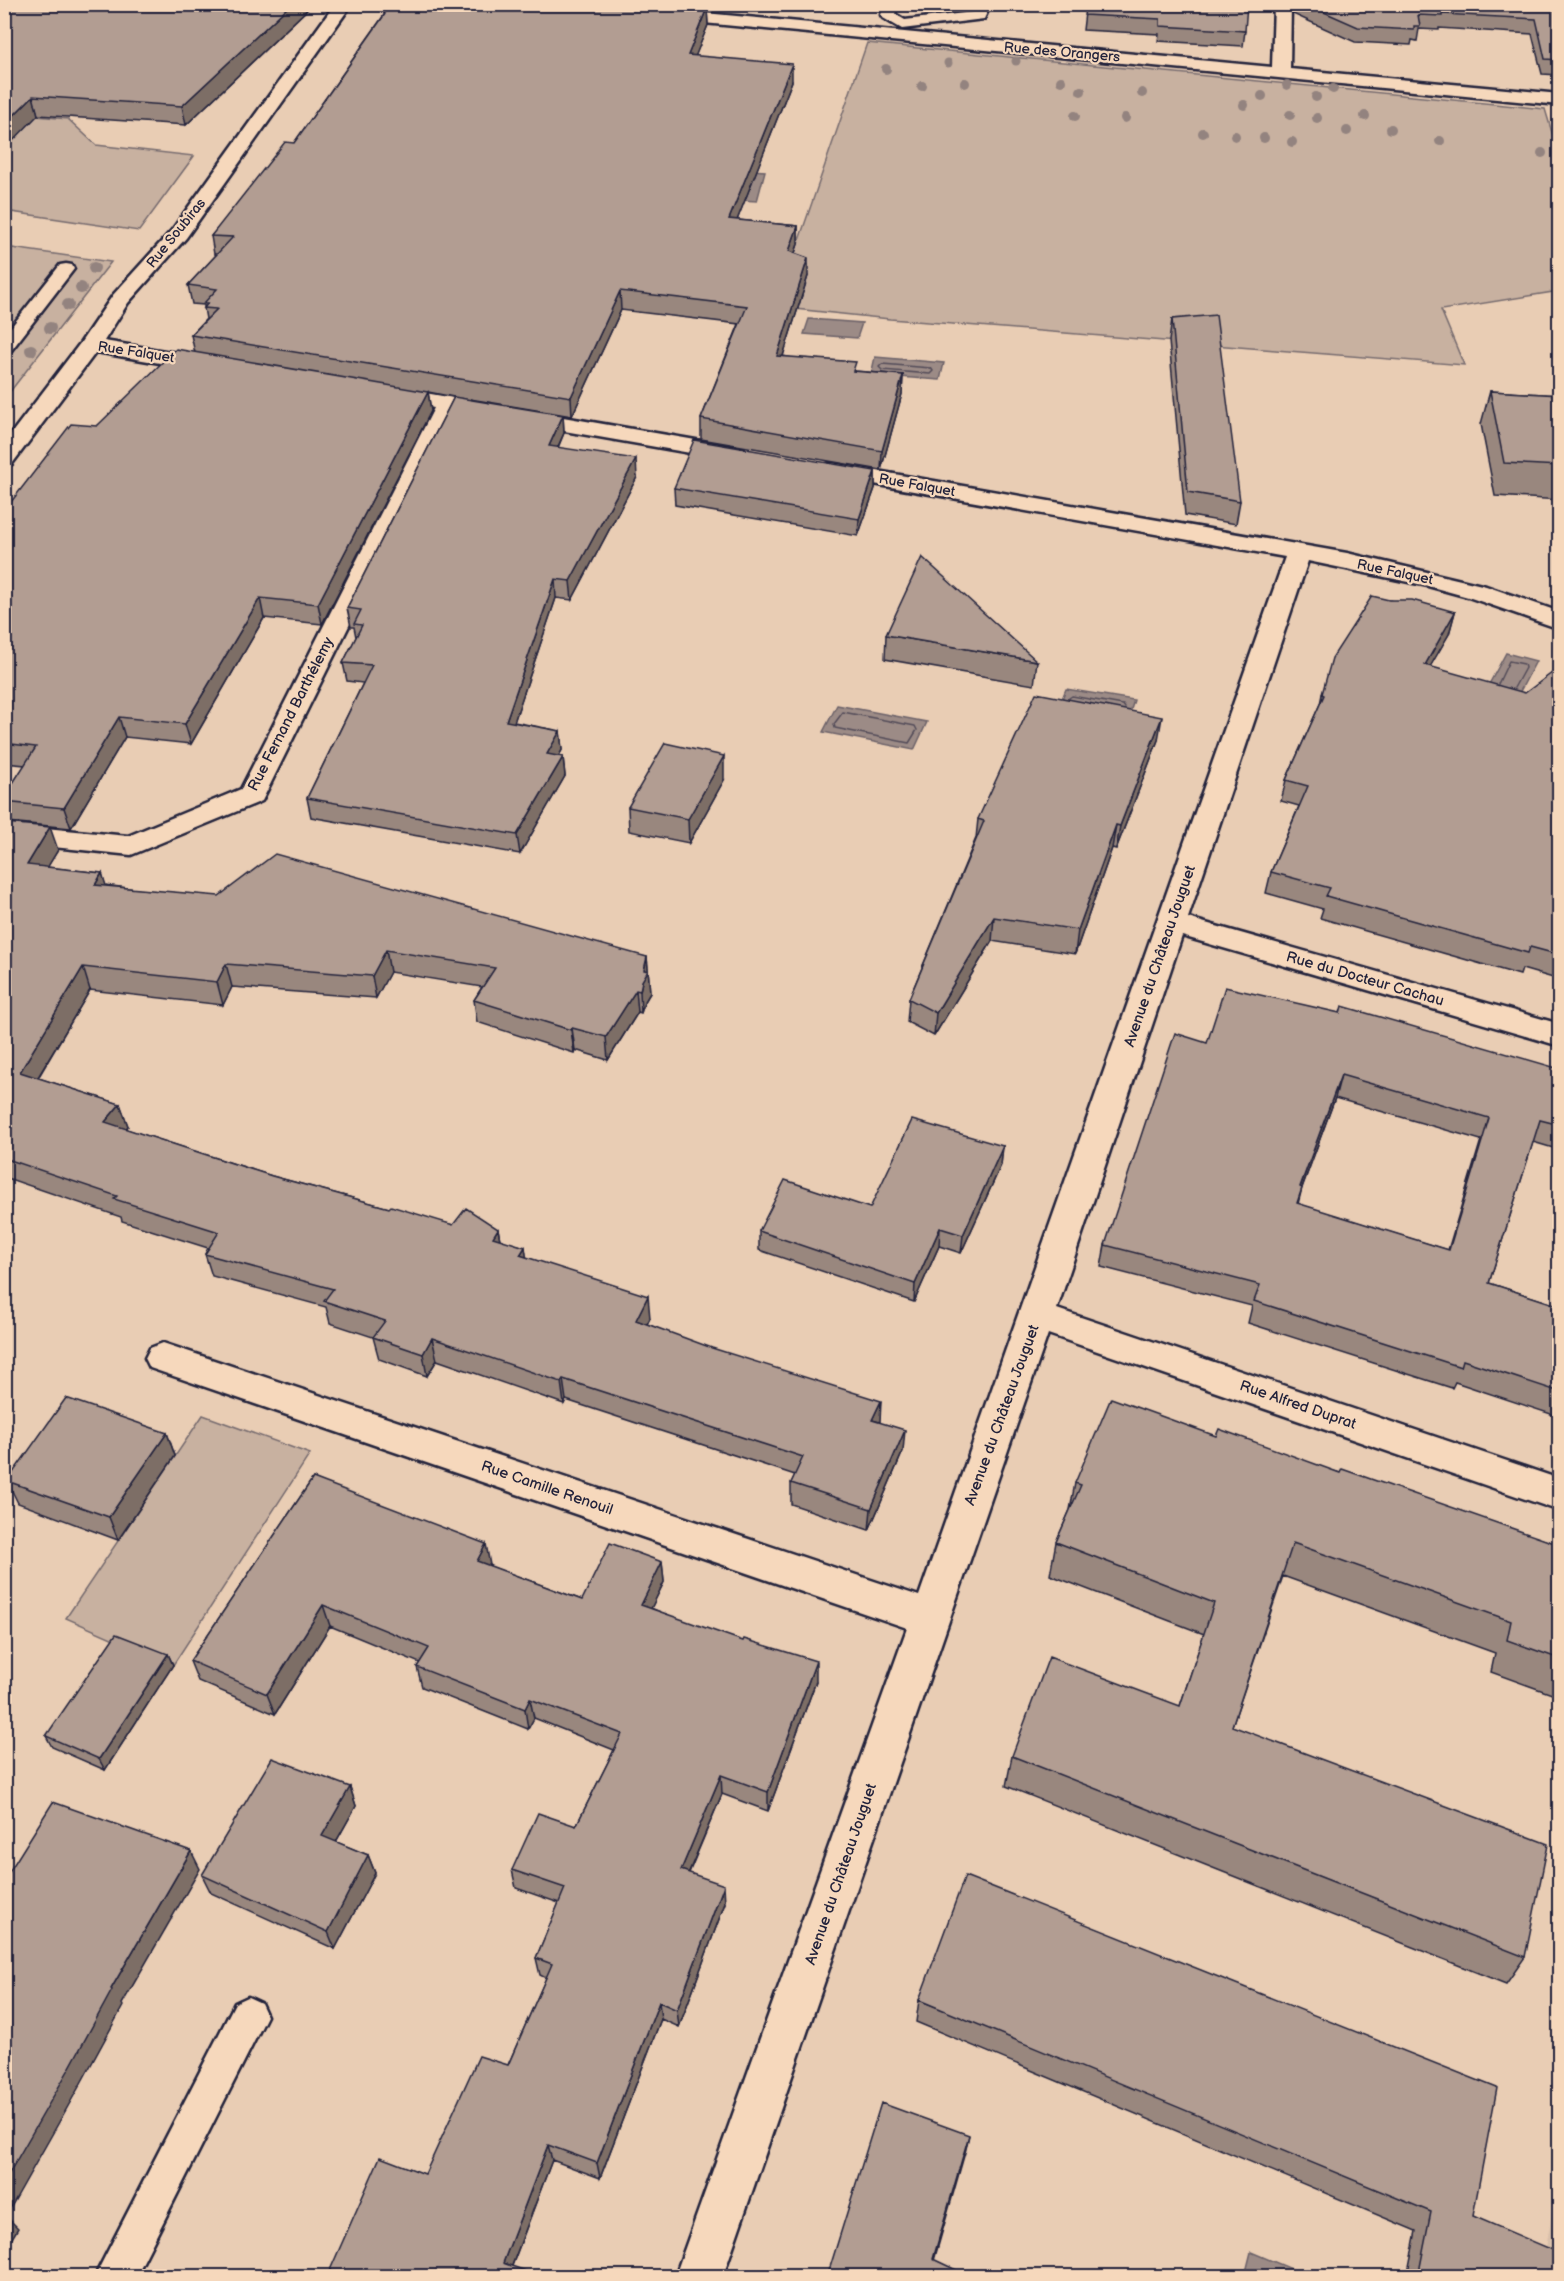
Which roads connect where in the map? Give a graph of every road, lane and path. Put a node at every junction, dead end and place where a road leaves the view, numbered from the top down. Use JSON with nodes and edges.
{"nodes":[{"id":1,"x":345,"y":4,"type":"edge"},
{"id":2,"x":891,"y":4,"type":"edge"},
{"id":3,"x":984,"y":4,"type":"edge"},
{"id":4,"x":1283,"y":4,"type":"edge"},
{"id":5,"x":649,"y":12,"type":"edge"},
{"id":6,"x":899,"y":30,"type":"junction"},
{"id":7,"x":1281,"y":73,"type":"junction"},
{"id":8,"x":1560,"y":100,"type":"edge"},
{"id":9,"x":66,"y":269,"type":"dead end"},
{"id":10,"x":90,"y":345,"type":"junction"},
{"id":11,"x":4,"y":348,"type":"edge"},
{"id":12,"x":231,"y":368,"type":"edge"},
{"id":13,"x":369,"y":391,"type":"edge"},
{"id":14,"x":448,"y":404,"type":"junction"},
{"id":15,"x":753,"y":457,"type":"edge"},
{"id":16,"x":4,"y":459,"type":"edge"},
{"id":17,"x":811,"y":467,"type":"edge"},
{"id":18,"x":1299,"y":552,"type":"junction"},
{"id":19,"x":1560,"y":621,"type":"edge"},
{"id":20,"x":4,"y":833,"type":"edge"},
{"id":21,"x":1171,"y":923,"type":"junction"},
{"id":22,"x":1560,"y":1035,"type":"edge"},
{"id":23,"x":1037,"y":1316,"type":"junction"},
{"id":24,"x":163,"y":1358,"type":"dead end"},
{"id":25,"x":1560,"y":1495,"type":"edge"},
{"id":26,"x":930,"y":1618,"type":"junction"},
{"id":27,"x":248,"y":2016,"type":"dead end"},
{"id":28,"x":115,"y":2277,"type":"edge"},
{"id":29,"x":699,"y":2277,"type":"edge"}],
"edges":[{"from":1,"to":10,"type":"street","name":"Rue Soubiras"},
{"from":2,"to":6,"type":"lane"},
{"from":3,"to":6,"type":"lane"},
{"from":4,"to":7,"type":"street"},
{"from":5,"to":6,"type":"street","name":"Rue des Orangers"},
{"from":6,"to":7,"type":"street","name":"Rue des Orangers"},
{"from":7,"to":8,"type":"street","name":"Rue des Orangers"},
{"from":9,"to":11,"type":"lane"},
{"from":10,"to":12,"type":"street","name":"Rue Falquet"},
{"from":10,"to":16,"type":"street","name":"Rue Soubiras"},
{"from":13,"to":14,"type":"street"},
{"from":14,"to":15,"type":"street"},
{"from":14,"to":20,"type":"street","name":"Rue Fernand Barthélemy"},
{"from":17,"to":18,"type":"street","name":"Rue Falquet"},
{"from":18,"to":19,"type":"street","name":"Rue Falquet"},
{"from":18,"to":21,"type":"street","name":"Avenue du Château Jouguet"},
{"from":21,"to":22,"type":"street","name":"Rue du Docteur Cachau"},
{"from":21,"to":23,"type":"street","name":"Avenue du Château Jouguet"},
{"from":23,"to":25,"type":"street","name":"Rue Alfred Duprat"},
{"from":23,"to":26,"type":"street","name":"Avenue du Château Jouguet"},
{"from":24,"to":26,"type":"street","name":"Rue Camille Renouil"},
{"from":26,"to":29,"type":"street","name":"Avenue du Château Jouguet"},
{"from":27,"to":28,"type":"lane"}]}
